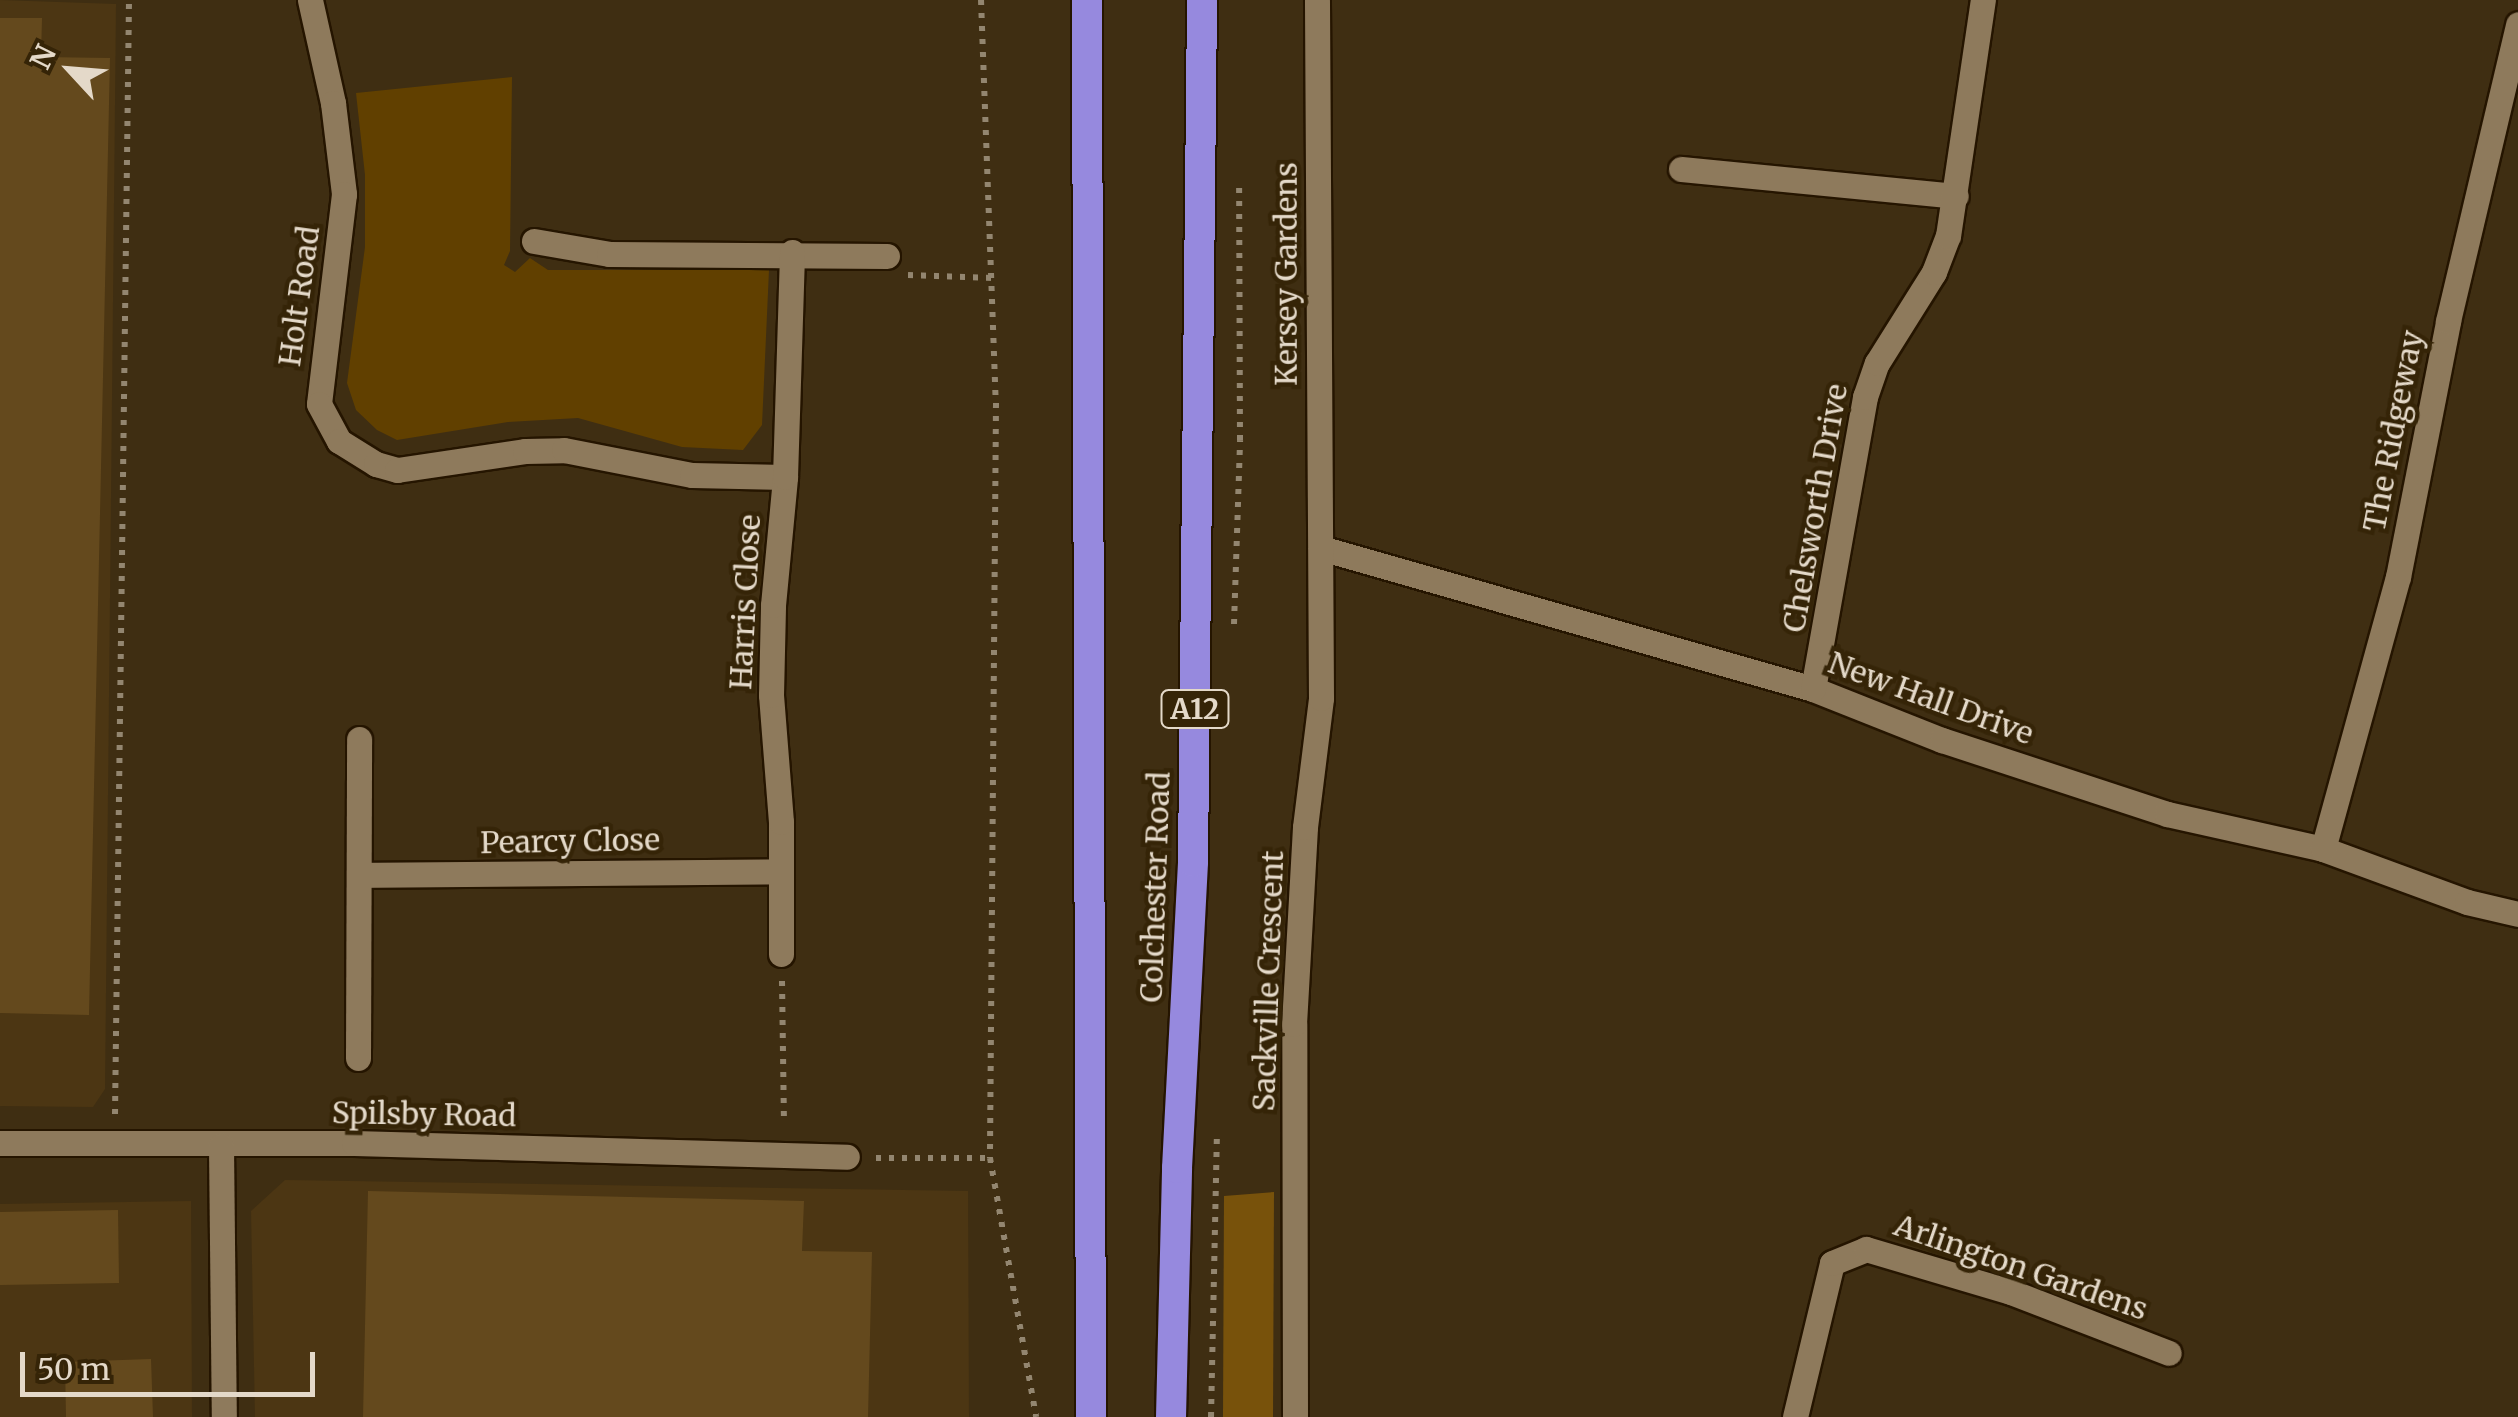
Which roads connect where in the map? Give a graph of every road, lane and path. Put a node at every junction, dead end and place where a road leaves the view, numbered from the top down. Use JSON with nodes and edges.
{"nodes":[{"id":1,"x":129,"y":0,"type":"edge"},
{"id":2,"x":310,"y":0,"type":"edge"},
{"id":3,"x":982,"y":0,"type":"edge"},
{"id":4,"x":1087,"y":0,"type":"edge"},
{"id":5,"x":1202,"y":0,"type":"edge"},
{"id":6,"x":1317,"y":0,"type":"edge"},
{"id":7,"x":1983,"y":0,"type":"edge"},
{"id":8,"x":2518,"y":24,"type":"edge"},
{"id":9,"x":1681,"y":169,"type":"dead end"},
{"id":10,"x":1956,"y":196,"type":"junction"},
{"id":11,"x":534,"y":241,"type":"dead end"},
{"id":12,"x":792,"y":252,"type":"junction"},
{"id":13,"x":887,"y":256,"type":"joint"},
{"id":14,"x":993,"y":278,"type":"junction"},
{"id":15,"x":785,"y":478,"type":"junction"},
{"id":16,"x":1321,"y":548,"type":"junction"},
{"id":17,"x":1813,"y":689,"type":"junction"},
{"id":18,"x":359,"y":740,"type":"dead end"},
{"id":19,"x":2323,"y":849,"type":"junction"},
{"id":20,"x":781,"y":871,"type":"junction"},
{"id":21,"x":360,"y":875,"type":"junction"},
{"id":22,"x":2518,"y":914,"type":"edge"},
{"id":23,"x":782,"y":954,"type":"joint"},
{"id":24,"x":358,"y":1058,"type":"dead end"},
{"id":25,"x":0,"y":1143,"type":"edge"},
{"id":26,"x":115,"y":1144,"type":"junction"},
{"id":27,"x":221,"y":1146,"type":"junction"},
{"id":28,"x":784,"y":1154,"type":"junction"},
{"id":29,"x":848,"y":1158,"type":"joint"},
{"id":30,"x":990,"y":1158,"type":"junction"},
{"id":31,"x":2169,"y":1353,"type":"dead end"},
{"id":32,"x":224,"y":1417,"type":"edge"},
{"id":33,"x":1036,"y":1417,"type":"edge"},
{"id":34,"x":1091,"y":1417,"type":"edge"},
{"id":35,"x":1171,"y":1417,"type":"edge"},
{"id":36,"x":1296,"y":1417,"type":"edge"},
{"id":37,"x":1796,"y":1417,"type":"edge"}],
"edges":[{"from":1,"to":26,"type":"path"},
{"from":2,"to":15,"type":"street","name":"Holt Road"},
{"from":3,"to":14,"type":"path"},
{"from":4,"to":34,"type":"highway","name":"Colchester Road"},
{"from":5,"to":35,"type":"highway","name":"Colchester Road","number":"A12"},
{"from":6,"to":16,"type":"street","name":"Kersey Gardens"},
{"from":7,"to":10,"type":"street","name":"Chelsworth Drive"},
{"from":8,"to":19,"type":"street","name":"The Ridgeway"},
{"from":9,"to":10,"type":"street"},
{"from":10,"to":17,"type":"street","name":"Chelsworth Drive"},
{"from":11,"to":12,"type":"street"},
{"from":12,"to":13,"type":"street"},
{"from":12,"to":15,"type":"street","name":"Harris Close"},
{"from":13,"to":14,"type":"path"},
{"from":14,"to":30,"type":"path"},
{"from":15,"to":20,"type":"street","name":"Harris Close"},
{"from":16,"to":17,"type":"street","name":"New Hall Drive"},
{"from":16,"to":36,"type":"street","name":"Sackville Crescent"},
{"from":17,"to":19,"type":"street","name":"New Hall Drive"},
{"from":18,"to":21,"type":"street"},
{"from":19,"to":22,"type":"street","name":"New Hall Drive"},
{"from":20,"to":21,"type":"street","name":"Pearcy Close"},
{"from":20,"to":23,"type":"street","name":"Harris Close"},
{"from":21,"to":24,"type":"street"},
{"from":23,"to":28,"type":"path"},
{"from":25,"to":26,"type":"street","name":"Spilsby Road"},
{"from":26,"to":27,"type":"street","name":"Spilsby Road"},
{"from":27,"to":28,"type":"street","name":"Spilsby Road"},
{"from":27,"to":32,"type":"street"},
{"from":28,"to":29,"type":"street","name":"Spilsby Road"},
{"from":29,"to":30,"type":"path"},
{"from":30,"to":33,"type":"path"},
{"from":31,"to":37,"type":"street","name":"Arlington Gardens"}]}
